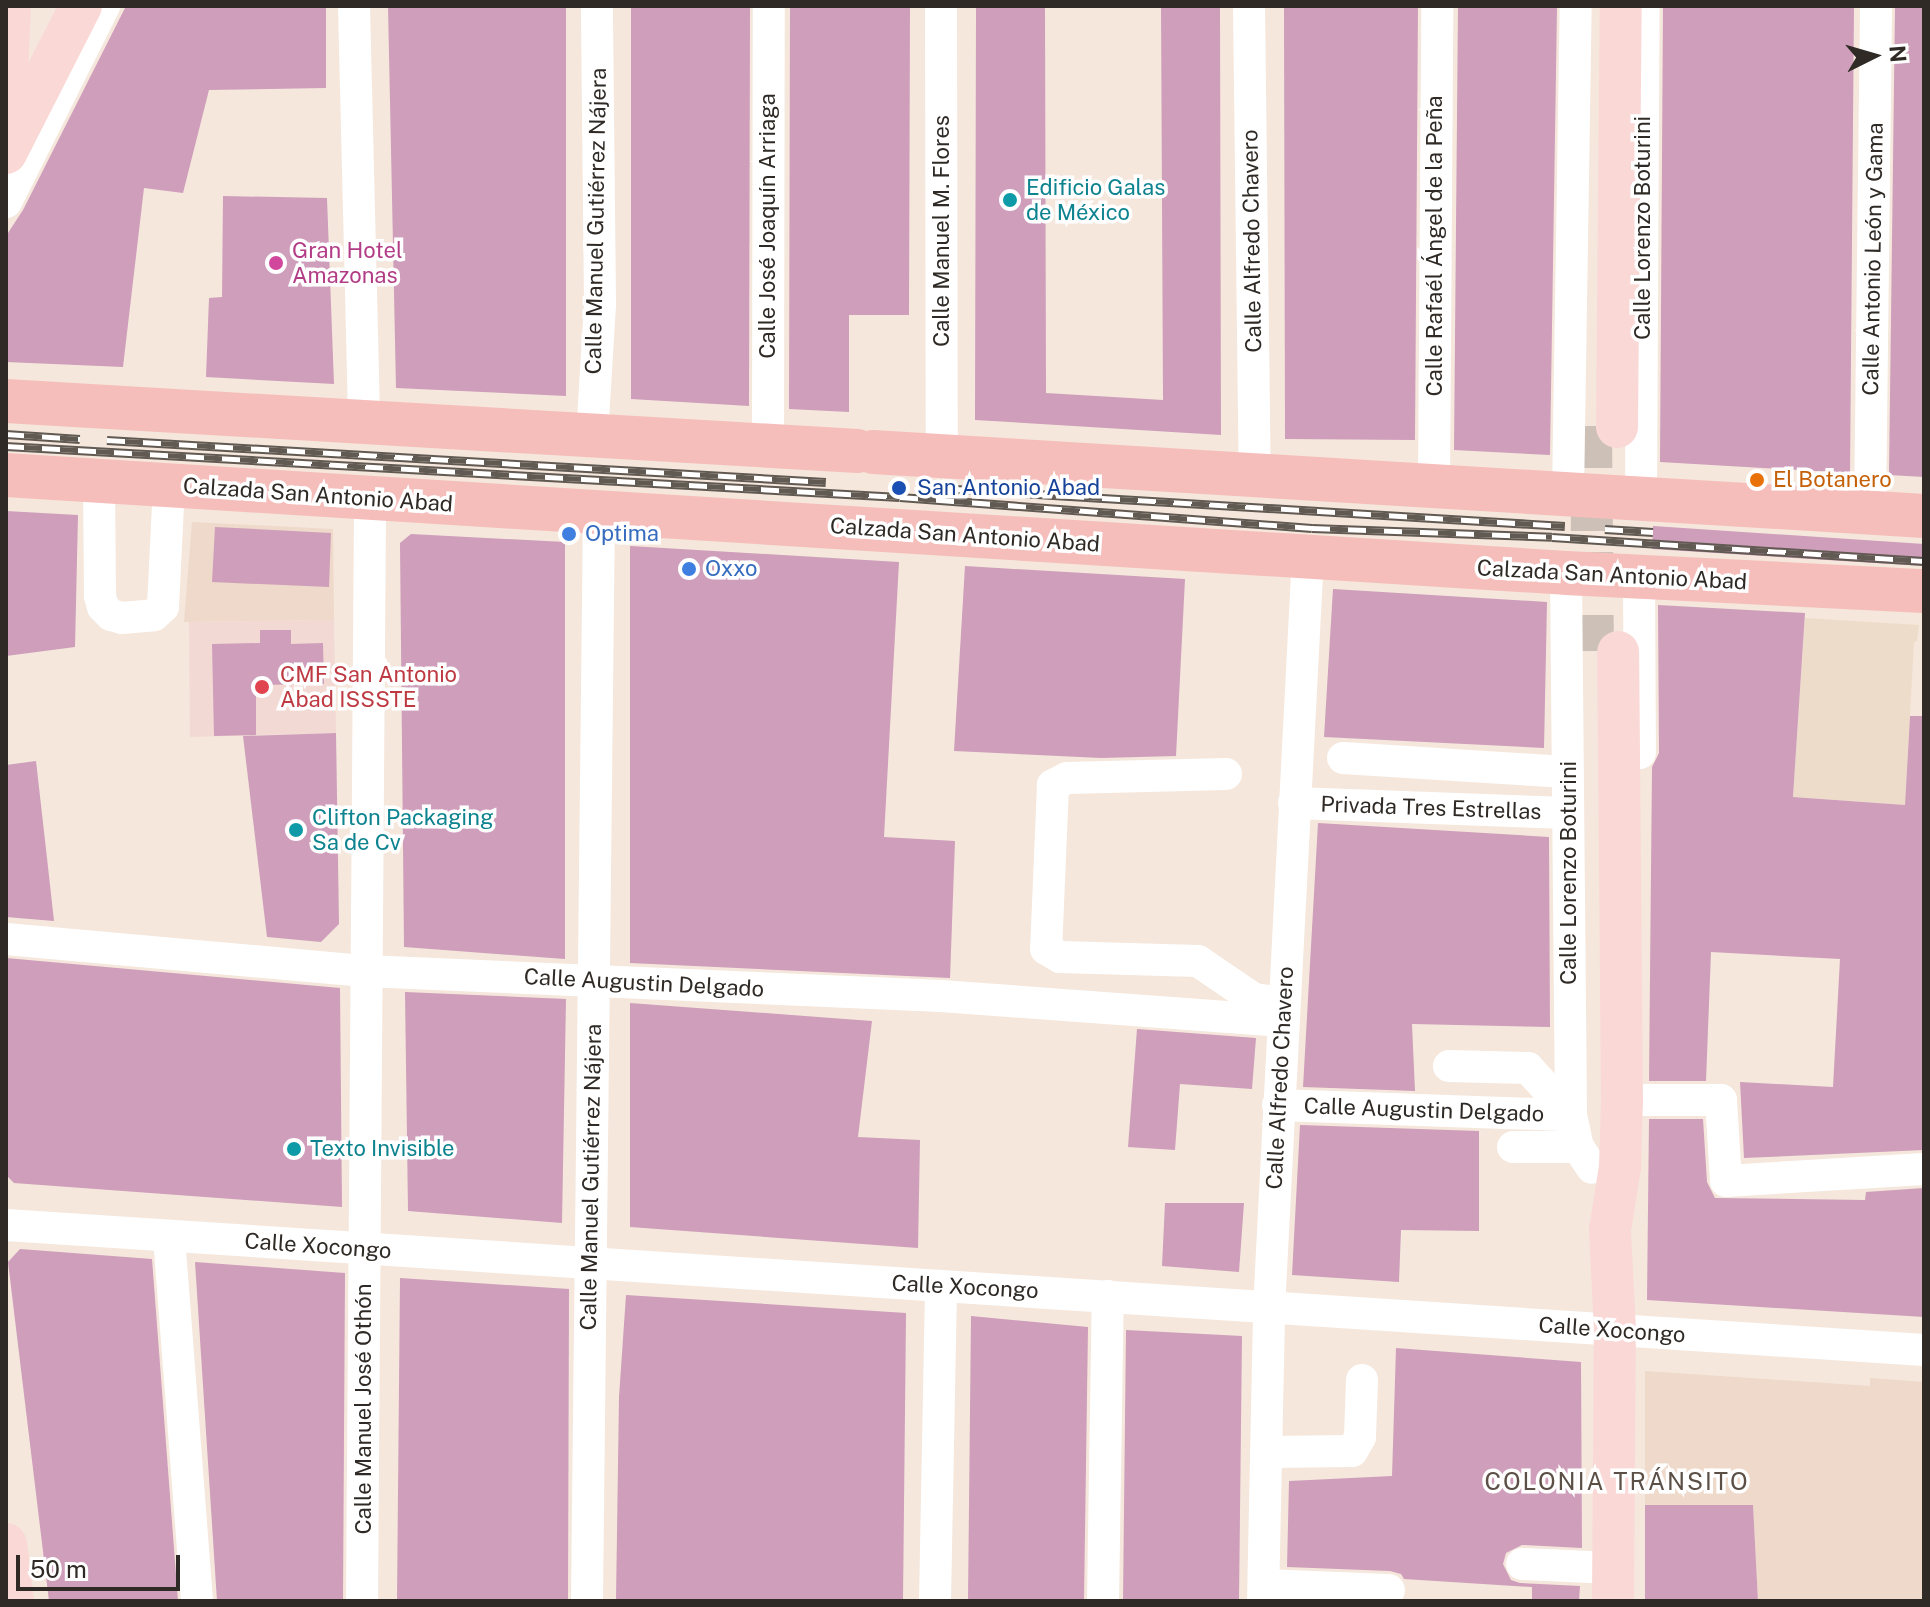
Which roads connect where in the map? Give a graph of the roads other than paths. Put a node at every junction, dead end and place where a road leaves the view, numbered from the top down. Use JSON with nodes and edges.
{"nodes":[{"id":1,"x":10,"y":6,"type":"edge"},
{"id":2,"x":81,"y":6,"type":"edge"},
{"id":3,"x":104,"y":6,"type":"edge"},
{"id":4,"x":354,"y":6,"type":"edge"},
{"id":5,"x":597,"y":6,"type":"edge"},
{"id":6,"x":769,"y":6,"type":"edge"},
{"id":7,"x":941,"y":6,"type":"edge"},
{"id":8,"x":1249,"y":6,"type":"edge"},
{"id":9,"x":1437,"y":6,"type":"edge"},
{"id":10,"x":1576,"y":6,"type":"edge"},
{"id":11,"x":1598,"y":6,"type":"edge"},
{"id":12,"x":1621,"y":6,"type":"edge"},
{"id":13,"x":1644,"y":6,"type":"edge"},
{"id":14,"x":1876,"y":6,"type":"edge"},
{"id":15,"x":6,"y":96,"type":"edge"},
{"id":16,"x":6,"y":153,"type":"edge"},
{"id":17,"x":6,"y":202,"type":"edge"},
{"id":18,"x":6,"y":401,"type":"edge"},
{"id":19,"x":364,"y":421,"type":"junction"},
{"id":20,"x":592,"y":436,"type":"junction"},
{"id":21,"x":768,"y":446,"type":"junction"},
{"id":22,"x":942,"y":456,"type":"junction"},
{"id":23,"x":6,"y":475,"type":"edge"},
{"id":24,"x":1255,"y":475,"type":"junction"},
{"id":25,"x":99,"y":481,"type":"junction"},
{"id":26,"x":169,"y":485,"type":"junction"},
{"id":27,"x":1434,"y":486,"type":"junction"},
{"id":28,"x":1568,"y":495,"type":"junction"},
{"id":29,"x":370,"y":498,"type":"junction"},
{"id":30,"x":1641,"y":498,"type":"junction"},
{"id":31,"x":599,"y":512,"type":"junction"},
{"id":32,"x":1870,"y":512,"type":"junction"},
{"id":33,"x":1924,"y":516,"type":"edge"},
{"id":34,"x":1308,"y":556,"type":"junction"},
{"id":35,"x":1566,"y":573,"type":"junction"},
{"id":36,"x":1639,"y":577,"type":"junction"},
{"id":37,"x":1924,"y":591,"type":"edge"},
{"id":38,"x":1343,"y":758,"type":"dead end"},
{"id":39,"x":1568,"y":772,"type":"junction"},
{"id":40,"x":1226,"y":774,"type":"dead end"},
{"id":41,"x":1294,"y":803,"type":"junction"},
{"id":42,"x":1568,"y":813,"type":"junction"},
{"id":43,"x":6,"y":939,"type":"edge"},
{"id":44,"x":366,"y":971,"type":"junction"},
{"id":45,"x":593,"y":980,"type":"junction"},
{"id":46,"x":1282,"y":1012,"type":"junction"},
{"id":47,"x":1449,"y":1066,"type":"dead end"},
{"id":48,"x":1622,"y":1100,"type":"junction"},
{"id":49,"x":1278,"y":1105,"type":"junction"},
{"id":50,"x":1571,"y":1115,"type":"junction"},
{"id":51,"x":1513,"y":1147,"type":"dead end"},
{"id":52,"x":1585,"y":1158,"type":"junction"},
{"id":53,"x":1924,"y":1169,"type":"edge"},
{"id":54,"x":6,"y":1225,"type":"edge"},
{"id":55,"x":1610,"y":1230,"type":"junction"},
{"id":56,"x":169,"y":1237,"type":"junction"},
{"id":57,"x":365,"y":1249,"type":"junction"},
{"id":58,"x":590,"y":1265,"type":"junction"},
{"id":59,"x":941,"y":1286,"type":"junction"},
{"id":60,"x":1108,"y":1296,"type":"junction"},
{"id":61,"x":1269,"y":1309,"type":"junction"},
{"id":62,"x":1615,"y":1330,"type":"junction"},
{"id":63,"x":1924,"y":1350,"type":"edge"},
{"id":64,"x":1362,"y":1380,"type":"dead end"},
{"id":65,"x":1266,"y":1452,"type":"junction"},
{"id":66,"x":6,"y":1544,"type":"edge"},
{"id":67,"x":1522,"y":1564,"type":"dead end"},
{"id":68,"x":1613,"y":1584,"type":"edge"},
{"id":69,"x":1389,"y":1590,"type":"dead end"},
{"id":70,"x":1263,"y":1593,"type":"edge"},
{"id":71,"x":13,"y":1601,"type":"edge"},
{"id":72,"x":197,"y":1601,"type":"edge"},
{"id":73,"x":362,"y":1601,"type":"edge"},
{"id":74,"x":587,"y":1601,"type":"edge"},
{"id":75,"x":935,"y":1601,"type":"edge"},
{"id":76,"x":1103,"y":1601,"type":"edge"}],
"edges":[{"from":1,"to":15,"type":"main road"},
{"from":2,"to":16,"type":"main road"},
{"from":3,"to":17,"type":"street"},
{"from":4,"to":19,"type":"street"},
{"from":5,"to":20,"type":"street","name":"Calle Manuel Gutiérrez Nájera"},
{"from":6,"to":21,"type":"street","name":"Calle José Joaquín Arriaga"},
{"from":7,"to":22,"type":"street","name":"Calle Manuel M. Flores"},
{"from":8,"to":24,"type":"street","name":"Calle Alfredo Chavero"},
{"from":9,"to":27,"type":"street","name":"Calle Rafaél Ángel de la Peña"},
{"from":10,"to":28,"type":"street"},
{"from":11,"to":12,"type":"main road","name":"Calle Lorenzo Boturini"},
{"from":13,"to":30,"type":"street","name":"Calle Lorenzo Boturini"},
{"from":14,"to":32,"type":"street","name":"Calle Antonio León y Gama"},
{"from":18,"to":19,"type":"highway"},
{"from":19,"to":20,"type":"highway"},
{"from":20,"to":21,"type":"highway"},
{"from":21,"to":22,"type":"highway"},
{"from":22,"to":24,"type":"highway"},
{"from":23,"to":25,"type":"highway","name":"Calzada San Antonio Abad"},
{"from":24,"to":27,"type":"highway"},
{"from":25,"to":26,"type":"highway","name":"Calzada San Antonio Abad"},
{"from":25,"to":26,"type":"street"},
{"from":26,"to":29,"type":"highway","name":"Calzada San Antonio Abad"},
{"from":27,"to":28,"type":"highway"},
{"from":28,"to":30,"type":"highway"},
{"from":29,"to":31,"type":"highway","name":"Calzada San Antonio Abad"},
{"from":29,"to":44,"type":"street","name":"Calle Manuel José Othón"},
{"from":30,"to":32,"type":"highway"},
{"from":31,"to":34,"type":"highway","name":"Calzada San Antonio Abad"},
{"from":31,"to":45,"type":"street","name":"Calle Manuel Gutiérrez Nájera"},
{"from":32,"to":33,"type":"highway"},
{"from":34,"to":35,"type":"highway","name":"Calzada San Antonio Abad"},
{"from":34,"to":41,"type":"street","name":"Calle Alfredo Chavero"},
{"from":35,"to":36,"type":"highway","name":"Calzada San Antonio Abad"},
{"from":35,"to":39,"type":"street","name":"Calle Lorenzo Boturini"},
{"from":36,"to":37,"type":"highway","name":"Calzada San Antonio Abad"},
{"from":36,"to":48,"type":"street","name":"Calle Lorenzo Boturini"},
{"from":38,"to":39,"type":"street"},
{"from":39,"to":42,"type":"street","name":"Calle Lorenzo Boturini"},
{"from":40,"to":46,"type":"street"},
{"from":41,"to":42,"type":"street","name":"Privada Tres Estrellas"},
{"from":41,"to":46,"type":"street","name":"Calle Alfredo Chavero"},
{"from":42,"to":50,"type":"street","name":"Calle Lorenzo Boturini"},
{"from":43,"to":44,"type":"street","name":"Calle Augustin Delgado"},
{"from":44,"to":45,"type":"street","name":"Calle Augustin Delgado"},
{"from":44,"to":57,"type":"street","name":"Calle Manuel José Othón"},
{"from":45,"to":46,"type":"street","name":"Calle Augustin Delgado"},
{"from":45,"to":58,"type":"street","name":"Calle Manuel Gutiérrez Nájera"},
{"from":46,"to":49,"type":"street","name":"Calle Alfredo Chavero"},
{"from":47,"to":50,"type":"street"},
{"from":48,"to":52,"type":"main road","name":"Calle Lorenzo Boturini"},
{"from":48,"to":53,"type":"street"},
{"from":48,"to":55,"type":"main road","name":"Calle Lorenzo Boturini"},
{"from":49,"to":50,"type":"street","name":"Calle Augustin Delgado"},
{"from":49,"to":61,"type":"street","name":"Calle Alfredo Chavero"},
{"from":50,"to":52,"type":"street","name":"Calle Lorenzo Boturini"},
{"from":51,"to":52,"type":"street"},
{"from":52,"to":55,"type":"main road","name":"Calle Lorenzo Boturini"},
{"from":54,"to":56,"type":"street","name":"Calle Xocongo"},
{"from":55,"to":62,"type":"main road","name":"Calle Lorenzo Boturini"},
{"from":56,"to":57,"type":"street","name":"Calle Xocongo"},
{"from":56,"to":72,"type":"street"},
{"from":57,"to":58,"type":"street","name":"Calle Xocongo"},
{"from":57,"to":73,"type":"street","name":"Calle Manuel José Othón"},
{"from":58,"to":59,"type":"street","name":"Calle Xocongo"},
{"from":58,"to":74,"type":"street","name":"Calle Manuel Gutiérrez Nájera"},
{"from":59,"to":60,"type":"street","name":"Calle Xocongo"},
{"from":59,"to":75,"type":"street"},
{"from":60,"to":61,"type":"street","name":"Calle Xocongo"},
{"from":60,"to":76,"type":"street"},
{"from":61,"to":62,"type":"street","name":"Calle Xocongo"},
{"from":61,"to":65,"type":"street","name":"Calle Alfredo Chavero"},
{"from":62,"to":63,"type":"street","name":"Calle Xocongo"},
{"from":62,"to":68,"type":"main road","name":"Calle Lorenzo Boturini"},
{"from":64,"to":65,"type":"street"},
{"from":65,"to":70,"type":"street","name":"Calle Alfredo Chavero"},
{"from":66,"to":71,"type":"main road"},
{"from":67,"to":68,"type":"street"},
{"from":69,"to":70,"type":"street"}]}
